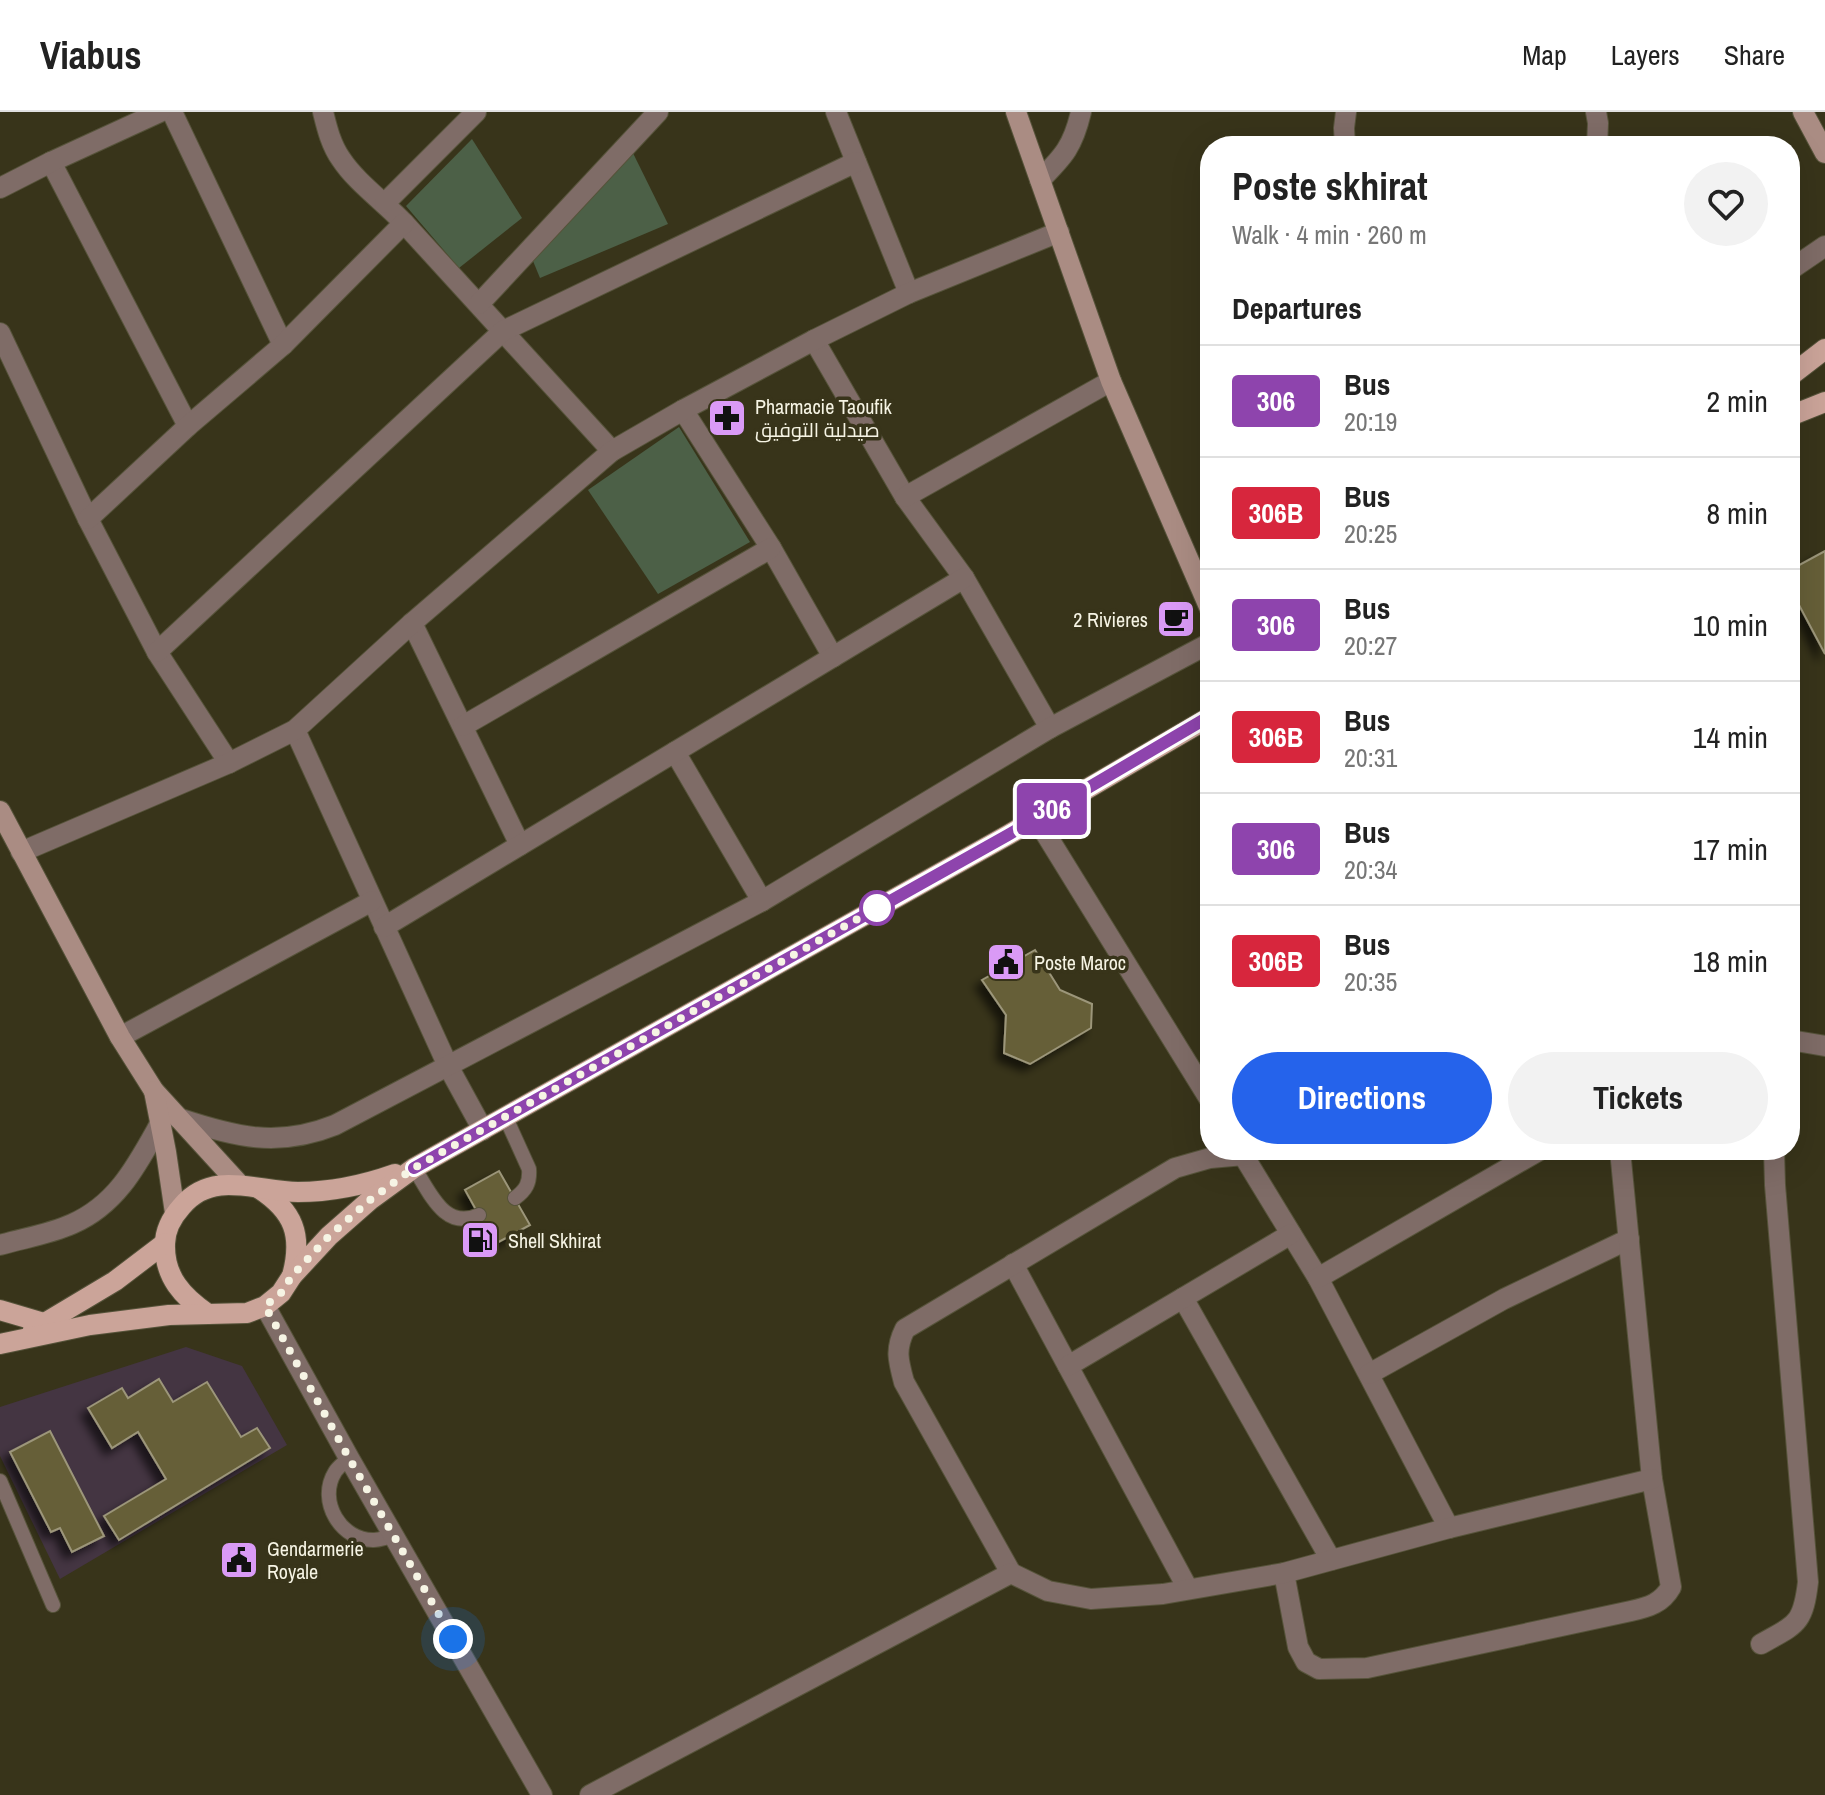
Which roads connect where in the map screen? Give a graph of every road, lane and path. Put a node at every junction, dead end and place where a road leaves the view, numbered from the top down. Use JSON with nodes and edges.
{"nodes":[{"id":1,"x":160,"y":112,"type":"edge"},
{"id":2,"x":172,"y":112,"type":"edge"},
{"id":3,"x":323,"y":112,"type":"edge"},
{"id":4,"x":476,"y":112,"type":"edge"},
{"id":5,"x":658,"y":112,"type":"edge"},
{"id":6,"x":836,"y":112,"type":"edge"},
{"id":7,"x":1016,"y":112,"type":"edge"},
{"id":8,"x":1081,"y":112,"type":"edge"},
{"id":9,"x":1346,"y":112,"type":"edge"},
{"id":10,"x":1596,"y":112,"type":"edge"},
{"id":11,"x":1803,"y":112,"type":"edge"},
{"id":12,"x":1344,"y":136,"type":"edge"},
{"id":13,"x":1597,"y":136,"type":"edge"},
{"id":14,"x":1825,"y":153,"type":"edge"},
{"id":15,"x":51,"y":162,"type":"junction"},
{"id":16,"x":856,"y":162,"type":"junction"},
{"id":17,"x":1040,"y":180,"type":"junction"},
{"id":18,"x":0,"y":188,"type":"edge"},
{"id":19,"x":385,"y":203,"type":"junction"},
{"id":20,"x":404,"y":223,"type":"junction"},
{"id":21,"x":1059,"y":232,"type":"junction"},
{"id":22,"x":1825,"y":246,"type":"edge"},
{"id":23,"x":1800,"y":263,"type":"edge"},
{"id":24,"x":909,"y":293,"type":"junction"},
{"id":25,"x":479,"y":304,"type":"junction"},
{"id":26,"x":503,"y":331,"type":"junction"},
{"id":27,"x":0,"y":333,"type":"edge"},
{"id":28,"x":814,"y":340,"type":"junction"},
{"id":29,"x":283,"y":345,"type":"junction"},
{"id":30,"x":1825,"y":349,"type":"edge"},
{"id":31,"x":1800,"y":368,"type":"edge"},
{"id":32,"x":1111,"y":381,"type":"junction"},
{"id":33,"x":1825,"y":402,"type":"edge"},
{"id":34,"x":683,"y":410,"type":"junction"},
{"id":35,"x":1800,"y":412,"type":"edge"},
{"id":36,"x":188,"y":426,"type":"junction"},
{"id":37,"x":612,"y":451,"type":"junction"},
{"id":38,"x":905,"y":497,"type":"junction"},
{"id":39,"x":88,"y":519,"type":"junction"},
{"id":40,"x":771,"y":548,"type":"junction"},
{"id":41,"x":964,"y":578,"type":"junction"},
{"id":42,"x":1200,"y":586,"type":"edge"},
{"id":43,"x":412,"y":623,"type":"junction"},
{"id":44,"x":1200,"y":648,"type":"edge"},
{"id":45,"x":157,"y":652,"type":"junction"},
{"id":46,"x":833,"y":657,"type":"junction"},
{"id":47,"x":1200,"y":723,"type":"edge"},
{"id":48,"x":463,"y":726,"type":"junction"},
{"id":49,"x":1050,"y":728,"type":"junction"},
{"id":50,"x":295,"y":730,"type":"junction"},
{"id":51,"x":675,"y":752,"type":"junction"},
{"id":52,"x":229,"y":763,"type":"junction"},
{"id":53,"x":0,"y":811,"type":"edge"},
{"id":54,"x":1036,"y":818,"type":"junction"},
{"id":55,"x":520,"y":845,"type":"junction"},
{"id":56,"x":21,"y":852,"type":"junction"},
{"id":57,"x":372,"y":901,"type":"junction"},
{"id":58,"x":762,"y":901,"type":"junction"},
{"id":59,"x":384,"y":927,"type":"junction"},
{"id":60,"x":120,"y":1037,"type":"junction"},
{"id":61,"x":1800,"y":1042,"type":"edge"},
{"id":62,"x":1825,"y":1046,"type":"edge"},
{"id":63,"x":448,"y":1066,"type":"junction"},
{"id":64,"x":1200,"y":1084,"type":"edge"},
{"id":65,"x":505,"y":1116,"type":"junction"},
{"id":66,"x":170,"y":1120,"type":"junction"},
{"id":67,"x":483,"y":1130,"type":"junction"},
{"id":68,"x":1203,"y":1160,"type":"edge"},
{"id":69,"x":1250,"y":1160,"type":"edge"},
{"id":70,"x":1523,"y":1160,"type":"edge"},
{"id":71,"x":1621,"y":1160,"type":"edge"},
{"id":72,"x":1774,"y":1160,"type":"edge"},
{"id":73,"x":414,"y":1168,"type":"junction"},
{"id":74,"x":248,"y":1186,"type":"junction"},
{"id":75,"x":515,"y":1198,"type":"dead end"},
{"id":76,"x":175,"y":1213,"type":"junction"},
{"id":77,"x":479,"y":1215,"type":"dead end"},
{"id":78,"x":1291,"y":1234,"type":"junction"},
{"id":79,"x":1629,"y":1239,"type":"junction"},
{"id":80,"x":165,"y":1243,"type":"junction"},
{"id":81,"x":0,"y":1245,"type":"edge"},
{"id":82,"x":1013,"y":1264,"type":"junction"},
{"id":83,"x":292,"y":1276,"type":"junction"},
{"id":84,"x":1318,"y":1278,"type":"junction"},
{"id":85,"x":1183,"y":1298,"type":"junction"},
{"id":86,"x":265,"y":1306,"type":"junction"},
{"id":87,"x":0,"y":1310,"type":"edge"},
{"id":88,"x":208,"y":1314,"type":"junction"},
{"id":89,"x":44,"y":1323,"type":"junction"},
{"id":90,"x":6,"y":1343,"type":"edge"},
{"id":91,"x":1068,"y":1366,"type":"junction"},
{"id":92,"x":1369,"y":1374,"type":"junction"},
{"id":93,"x":349,"y":1458,"type":"junction"},
{"id":94,"x":1652,"y":1479,"type":"junction"},
{"id":95,"x":0,"y":1481,"type":"edge"},
{"id":96,"x":1449,"y":1528,"type":"junction"},
{"id":97,"x":393,"y":1536,"type":"junction"},
{"id":98,"x":1331,"y":1560,"type":"junction"},
{"id":99,"x":1011,"y":1573,"type":"junction"},
{"id":100,"x":1284,"y":1573,"type":"junction"},
{"id":101,"x":1188,"y":1589,"type":"junction"},
{"id":102,"x":53,"y":1605,"type":"dead end"},
{"id":103,"x":1761,"y":1644,"type":"dead end"},
{"id":104,"x":542,"y":1795,"type":"edge"},
{"id":105,"x":590,"y":1795,"type":"edge"}],
"edges":[{"from":1,"to":15,"type":"street"},
{"from":2,"to":29,"type":"street"},
{"from":3,"to":19,"type":"street"},
{"from":4,"to":19,"type":"street"},
{"from":5,"to":25,"type":"street"},
{"from":6,"to":16,"type":"street"},
{"from":7,"to":17,"type":"street"},
{"from":8,"to":17,"type":"street"},
{"from":9,"to":12,"type":"street"},
{"from":10,"to":13,"type":"street"},
{"from":11,"to":14,"type":"street"},
{"from":15,"to":18,"type":"street"},
{"from":15,"to":36,"type":"street"},
{"from":16,"to":24,"type":"street"},
{"from":16,"to":26,"type":"street"},
{"from":17,"to":21,"type":"street"},
{"from":19,"to":20,"type":"street"},
{"from":20,"to":25,"type":"street"},
{"from":20,"to":29,"type":"street"},
{"from":21,"to":24,"type":"street"},
{"from":21,"to":32,"type":"street"},
{"from":22,"to":23,"type":"street"},
{"from":24,"to":28,"type":"street"},
{"from":25,"to":26,"type":"street"},
{"from":26,"to":37,"type":"street"},
{"from":26,"to":45,"type":"street"},
{"from":27,"to":39,"type":"street"},
{"from":28,"to":34,"type":"street"},
{"from":28,"to":38,"type":"street"},
{"from":29,"to":36,"type":"street"},
{"from":30,"to":31,"type":"main road"},
{"from":32,"to":38,"type":"street"},
{"from":32,"to":42,"type":"street"},
{"from":33,"to":35,"type":"main road"},
{"from":34,"to":37,"type":"street"},
{"from":34,"to":40,"type":"street"},
{"from":36,"to":39,"type":"street"},
{"from":37,"to":43,"type":"street"},
{"from":38,"to":41,"type":"street"},
{"from":39,"to":45,"type":"street"},
{"from":40,"to":46,"type":"street"},
{"from":40,"to":48,"type":"street"},
{"from":41,"to":46,"type":"street"},
{"from":41,"to":49,"type":"street"},
{"from":43,"to":48,"type":"street"},
{"from":43,"to":50,"type":"street"},
{"from":44,"to":49,"type":"street"},
{"from":45,"to":52,"type":"street"},
{"from":46,"to":51,"type":"street"},
{"from":47,"to":54,"type":"main road"},
{"from":48,"to":55,"type":"street"},
{"from":49,"to":58,"type":"street"},
{"from":50,"to":52,"type":"street"},
{"from":50,"to":57,"type":"street"},
{"from":51,"to":55,"type":"street"},
{"from":51,"to":58,"type":"street"},
{"from":52,"to":56,"type":"street"},
{"from":53,"to":56,"type":"street"},
{"from":54,"to":64,"type":"street"},
{"from":54,"to":65,"type":"main road"},
{"from":55,"to":59,"type":"street"},
{"from":56,"to":60,"type":"street"},
{"from":57,"to":59,"type":"street"},
{"from":57,"to":60,"type":"street"},
{"from":58,"to":63,"type":"street"},
{"from":59,"to":63,"type":"street"},
{"from":60,"to":66,"type":"street"},
{"from":61,"to":62,"type":"street"},
{"from":63,"to":66,"type":"street"},
{"from":63,"to":67,"type":"street"},
{"from":65,"to":67,"type":"main road"},
{"from":65,"to":75,"type":"lane"},
{"from":66,"to":74,"type":"street"},
{"from":66,"to":76,"type":"street"},
{"from":66,"to":81,"type":"street"},
{"from":67,"to":73,"type":"main road"},
{"from":68,"to":82,"type":"street"},
{"from":69,"to":78,"type":"street"},
{"from":70,"to":84,"type":"street"},
{"from":71,"to":79,"type":"street"},
{"from":72,"to":103,"type":"street"},
{"from":73,"to":74,"type":"main road"},
{"from":73,"to":77,"type":"lane"},
{"from":73,"to":83,"type":"main road"},
{"from":74,"to":76,"type":"main road"},
{"from":74,"to":83,"type":"main road"},
{"from":76,"to":80,"type":"main road"},
{"from":78,"to":84,"type":"street"},
{"from":78,"to":85,"type":"street"},
{"from":79,"to":92,"type":"street"},
{"from":79,"to":94,"type":"street"},
{"from":80,"to":88,"type":"main road"},
{"from":80,"to":89,"type":"main road"},
{"from":82,"to":91,"type":"street"},
{"from":82,"to":99,"type":"street"},
{"from":83,"to":86,"type":"main road"},
{"from":84,"to":92,"type":"street"},
{"from":85,"to":91,"type":"street"},
{"from":85,"to":98,"type":"street"},
{"from":86,"to":88,"type":"main road"},
{"from":86,"to":93,"type":"street"},
{"from":87,"to":89,"type":"main road"},
{"from":88,"to":90,"type":"main road"},
{"from":89,"to":90,"type":"main road"},
{"from":91,"to":101,"type":"street"},
{"from":92,"to":96,"type":"street"},
{"from":93,"to":97,"type":"street"},
{"from":93,"to":97,"type":"lane"},
{"from":94,"to":96,"type":"street"},
{"from":94,"to":100,"type":"street"},
{"from":95,"to":102,"type":"lane"},
{"from":96,"to":98,"type":"street"},
{"from":97,"to":104,"type":"street"},
{"from":98,"to":100,"type":"street"},
{"from":99,"to":101,"type":"street"},
{"from":99,"to":105,"type":"street"},
{"from":100,"to":101,"type":"street"}]}
